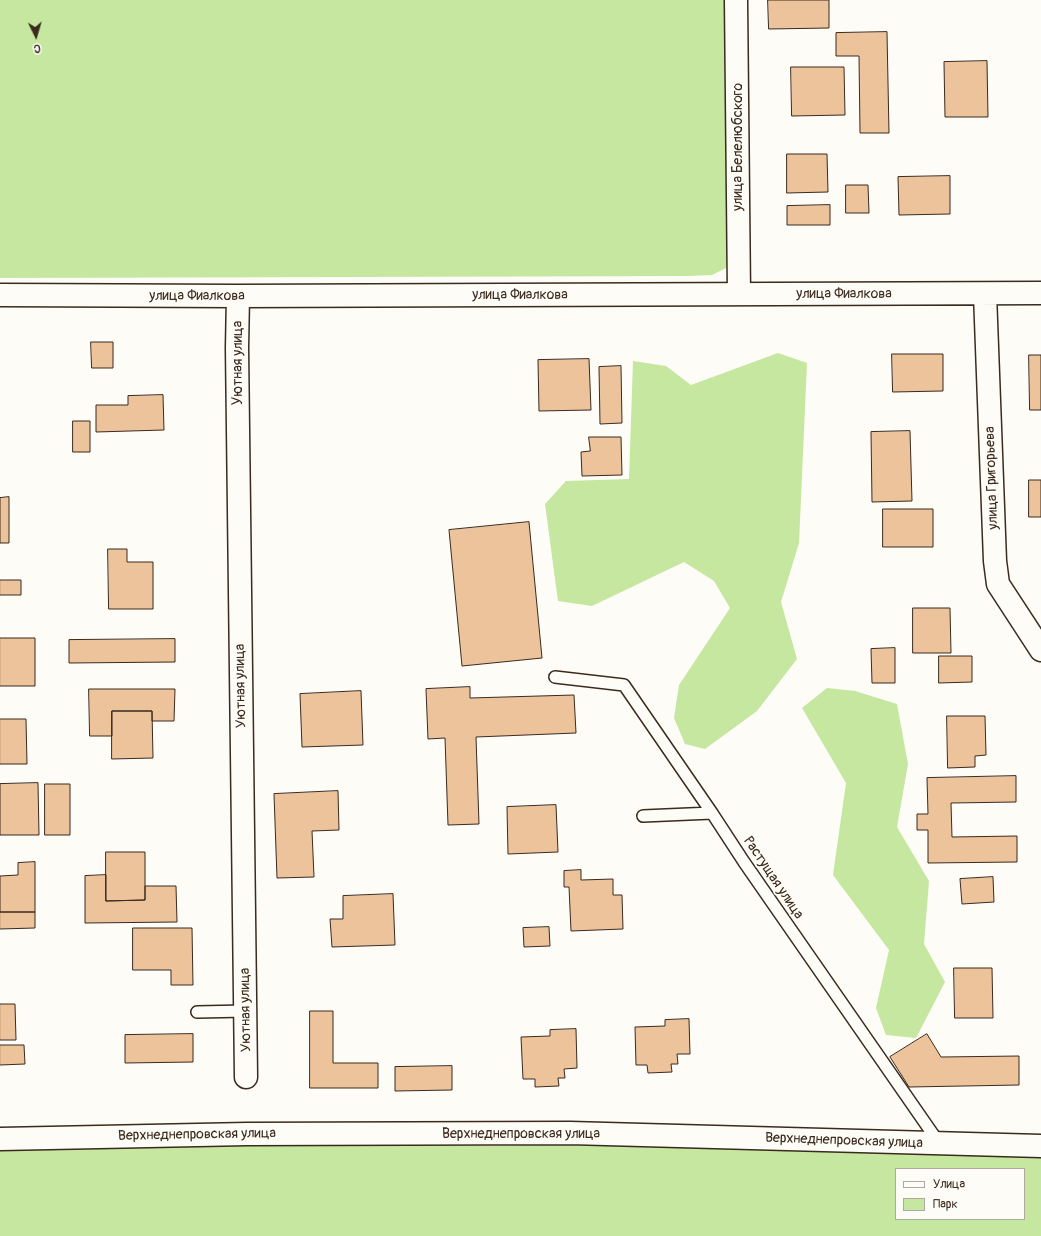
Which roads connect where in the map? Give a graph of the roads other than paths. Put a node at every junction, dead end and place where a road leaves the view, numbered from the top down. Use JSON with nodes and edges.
{"nodes":[{"id":1,"x":736,"y":0,"type":"edge"},
{"id":2,"x":1041,"y":293,"type":"edge"},
{"id":3,"x":0,"y":294,"type":"edge"},
{"id":4,"x":739,"y":294,"type":"junction"},
{"id":5,"x":985,"y":294,"type":"junction"},
{"id":6,"x":238,"y":296,"type":"junction"},
{"id":7,"x":1041,"y":650,"type":"edge"},
{"id":8,"x":556,"y":677,"type":"dead end"},
{"id":9,"x":712,"y":813,"type":"junction"},
{"id":10,"x":643,"y":816,"type":"dead end"},
{"id":11,"x":246,"y":1011,"type":"junction"},
{"id":12,"x":197,"y":1012,"type":"dead end"},
{"id":13,"x":246,"y":1077,"type":"dead end"},
{"id":14,"x":0,"y":1139,"type":"edge"},
{"id":15,"x":939,"y":1143,"type":"junction"},
{"id":16,"x":1041,"y":1146,"type":"edge"}],
"edges":[{"from":1,"to":4,"type":"street","name":"улица Белелюбского"},
{"from":2,"to":5,"type":"street","name":"улица Фиалкова"},
{"from":3,"to":6,"type":"street","name":"улица Фиалкова"},
{"from":4,"to":5,"type":"street","name":"улица Фиалкова"},
{"from":4,"to":6,"type":"street","name":"улица Фиалкова"},
{"from":5,"to":7,"type":"street","name":"улица Григорьева"},
{"from":6,"to":11,"type":"street","name":"Уютная улица"},
{"from":8,"to":9,"type":"lane","name":"Растущая улица"},
{"from":9,"to":10,"type":"lane"},
{"from":9,"to":15,"type":"lane","name":"Растущая улица"},
{"from":11,"to":12,"type":"lane"},
{"from":11,"to":13,"type":"street","name":"Уютная улица"},
{"from":14,"to":15,"type":"street","name":"Верхнеднепровская улица"},
{"from":15,"to":16,"type":"street","name":"Верхнеднепровская улица"}]}
